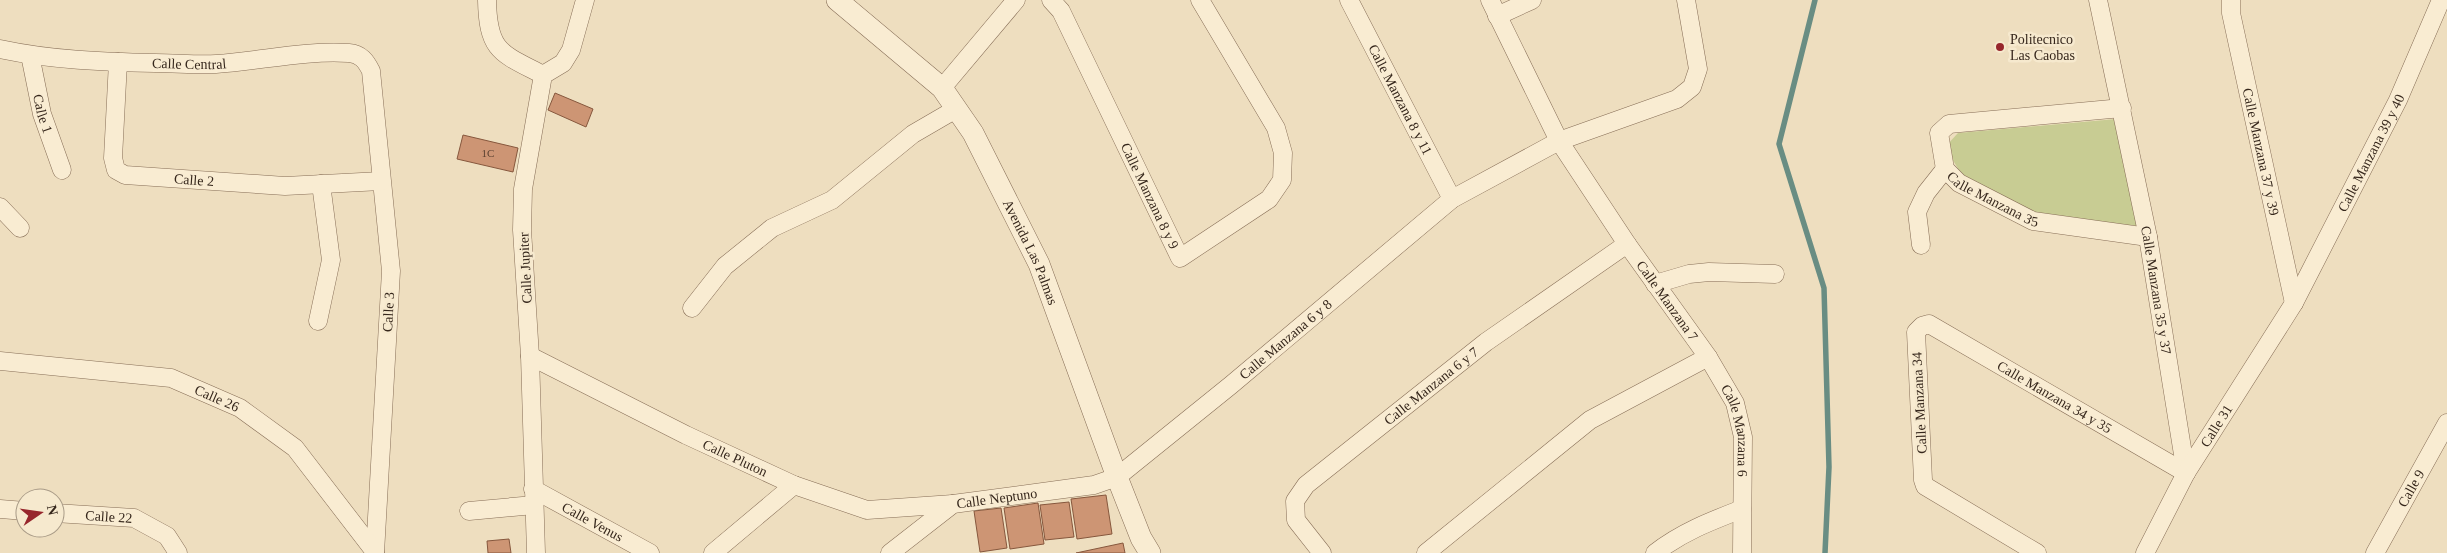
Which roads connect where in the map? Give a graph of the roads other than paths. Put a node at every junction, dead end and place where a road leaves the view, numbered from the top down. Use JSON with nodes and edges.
{"nodes":[{"id":1,"x":487,"y":0,"type":"edge"},
{"id":2,"x":584,"y":0,"type":"edge"},
{"id":3,"x":837,"y":0,"type":"edge"},
{"id":4,"x":1016,"y":0,"type":"edge"},
{"id":5,"x":1051,"y":0,"type":"edge"},
{"id":6,"x":1200,"y":0,"type":"edge"},
{"id":7,"x":1349,"y":0,"type":"edge"},
{"id":8,"x":1532,"y":0,"type":"edge"},
{"id":9,"x":1686,"y":0,"type":"edge"},
{"id":10,"x":2098,"y":0,"type":"edge"},
{"id":11,"x":2231,"y":0,"type":"edge"},
{"id":12,"x":2441,"y":0,"type":"edge"},
{"id":13,"x":1494,"y":8,"type":"edge"},
{"id":14,"x":0,"y":49,"type":"edge"},
{"id":15,"x":30,"y":55,"type":"junction"},
{"id":16,"x":118,"y":62,"type":"junction"},
{"id":17,"x":371,"y":71,"type":"joint"},
{"id":18,"x":543,"y":75,"type":"junction"},
{"id":19,"x":942,"y":88,"type":"junction"},
{"id":20,"x":2122,"y":108,"type":"junction"},
{"id":21,"x":956,"y":109,"type":"junction"},
{"id":22,"x":1559,"y":142,"type":"junction"},
{"id":23,"x":1945,"y":169,"type":"junction"},
{"id":24,"x":62,"y":170,"type":"dead end"},
{"id":25,"x":381,"y":181,"type":"junction"},
{"id":26,"x":322,"y":184,"type":"junction"},
{"id":27,"x":1452,"y":199,"type":"junction"},
{"id":28,"x":0,"y":207,"type":"edge"},
{"id":29,"x":20,"y":228,"type":"dead end"},
{"id":30,"x":2148,"y":237,"type":"junction"},
{"id":31,"x":1627,"y":244,"type":"junction"},
{"id":32,"x":1921,"y":244,"type":"dead end"},
{"id":33,"x":1775,"y":274,"type":"dead end"},
{"id":34,"x":1655,"y":284,"type":"junction"},
{"id":35,"x":2294,"y":303,"type":"junction"},
{"id":36,"x":692,"y":308,"type":"dead end"},
{"id":37,"x":318,"y":321,"type":"dead end"},
{"id":38,"x":1922,"y":326,"type":"joint"},
{"id":39,"x":530,"y":356,"type":"junction"},
{"id":40,"x":1708,"y":357,"type":"junction"},
{"id":41,"x":0,"y":361,"type":"edge"},
{"id":42,"x":2447,"y":423,"type":"edge"},
{"id":43,"x":2186,"y":473,"type":"junction"},
{"id":44,"x":1118,"y":477,"type":"junction"},
{"id":45,"x":794,"y":485,"type":"junction"},
{"id":46,"x":534,"y":497,"type":"junction"},
{"id":47,"x":953,"y":504,"type":"junction"},
{"id":48,"x":0,"y":509,"type":"edge"},
{"id":49,"x":1742,"y":509,"type":"junction"},
{"id":50,"x":15,"y":510,"type":"edge"},
{"id":51,"x":470,"y":511,"type":"dead end"},
{"id":52,"x":65,"y":514,"type":"edge"},
{"id":53,"x":375,"y":552,"type":"edge"},
{"id":54,"x":178,"y":553,"type":"edge"},
{"id":55,"x":536,"y":553,"type":"edge"},
{"id":56,"x":650,"y":553,"type":"edge"},
{"id":57,"x":713,"y":553,"type":"edge"},
{"id":58,"x":890,"y":553,"type":"edge"},
{"id":59,"x":1150,"y":553,"type":"edge"},
{"id":60,"x":1322,"y":553,"type":"edge"},
{"id":61,"x":1426,"y":553,"type":"edge"},
{"id":62,"x":1655,"y":553,"type":"edge"},
{"id":63,"x":1742,"y":553,"type":"edge"},
{"id":64,"x":2037,"y":553,"type":"edge"},
{"id":65,"x":2145,"y":553,"type":"edge"},
{"id":66,"x":2375,"y":553,"type":"edge"}],
"edges":[{"from":1,"to":18,"type":"street"},
{"from":2,"to":18,"type":"street"},
{"from":3,"to":19,"type":"street","name":"Avenida Las Palmas"},
{"from":4,"to":19,"type":"street"},
{"from":5,"to":6,"type":"street","name":"Calle Manzana 8 y 9"},
{"from":7,"to":27,"type":"street","name":"Calle Manzana 8 y 11"},
{"from":8,"to":13,"type":"street"},
{"from":9,"to":22,"type":"street","name":"Calle Manzana 6 y 8"},
{"from":10,"to":20,"type":"street","name":"Calle Manzana 35 y 37"},
{"from":11,"to":35,"type":"street","name":"Calle Manzana 37 y 39"},
{"from":12,"to":35,"type":"street","name":"Calle Manzana 39 y 40"},
{"from":13,"to":22,"type":"street"},
{"from":14,"to":15,"type":"street","name":"Calle Central"},
{"from":15,"to":16,"type":"street","name":"Calle Central"},
{"from":15,"to":24,"type":"street","name":"Calle 1"},
{"from":16,"to":17,"type":"street","name":"Calle Central"},
{"from":16,"to":26,"type":"street","name":"Calle 2"},
{"from":17,"to":25,"type":"street","name":"Calle 3"},
{"from":18,"to":39,"type":"street","name":"Calle Jupiter"},
{"from":19,"to":21,"type":"street","name":"Avenida Las Palmas"},
{"from":20,"to":23,"type":"street","name":"Calle Manzana 35"},
{"from":20,"to":30,"type":"street","name":"Calle Manzana 35 y 37"},
{"from":21,"to":36,"type":"street"},
{"from":21,"to":44,"type":"street","name":"Avenida Las Palmas"},
{"from":22,"to":27,"type":"street","name":"Calle Manzana 6 y 8"},
{"from":22,"to":31,"type":"street"},
{"from":23,"to":30,"type":"street","name":"Calle Manzana 35"},
{"from":23,"to":32,"type":"street"},
{"from":25,"to":26,"type":"street","name":"Calle 2"},
{"from":25,"to":53,"type":"street","name":"Calle 3"},
{"from":26,"to":37,"type":"street"},
{"from":27,"to":44,"type":"street","name":"Calle Manzana 6 y 8"},
{"from":28,"to":29,"type":"street"},
{"from":30,"to":43,"type":"street","name":"Calle Manzana 35 y 37"},
{"from":31,"to":34,"type":"street","name":"Calle Manzana 7"},
{"from":31,"to":60,"type":"street","name":"Calle Manzana 6 y 7"},
{"from":33,"to":34,"type":"street"},
{"from":34,"to":40,"type":"street","name":"Calle Manzana 7"},
{"from":35,"to":43,"type":"street","name":"Calle 31"},
{"from":38,"to":43,"type":"street","name":"Calle Manzana 34 y 35"},
{"from":38,"to":64,"type":"street","name":"Calle Manzana 34"},
{"from":39,"to":45,"type":"street","name":"Calle Pluton"},
{"from":39,"to":46,"type":"street","name":"Calle Jupiter"},
{"from":40,"to":49,"type":"street","name":"Calle Manzana 6"},
{"from":40,"to":61,"type":"street"},
{"from":41,"to":53,"type":"street","name":"Calle 26"},
{"from":42,"to":66,"type":"street","name":"Calle 9"},
{"from":43,"to":65,"type":"street","name":"Calle 31"},
{"from":44,"to":47,"type":"street","name":"Calle Neptuno"},
{"from":44,"to":59,"type":"street","name":"Avenida Las Palmas"},
{"from":45,"to":47,"type":"street","name":"Calle Pluton"},
{"from":45,"to":57,"type":"street"},
{"from":46,"to":51,"type":"street"},
{"from":46,"to":55,"type":"street","name":"Calle Jupiter"},
{"from":46,"to":56,"type":"street","name":"Calle Venus"},
{"from":47,"to":58,"type":"street","name":"Calle Neptuno"},
{"from":48,"to":50,"type":"street"},
{"from":49,"to":62,"type":"street"},
{"from":49,"to":63,"type":"street","name":"Calle Manzana 6"},
{"from":52,"to":54,"type":"street","name":"Calle 22"}]}
